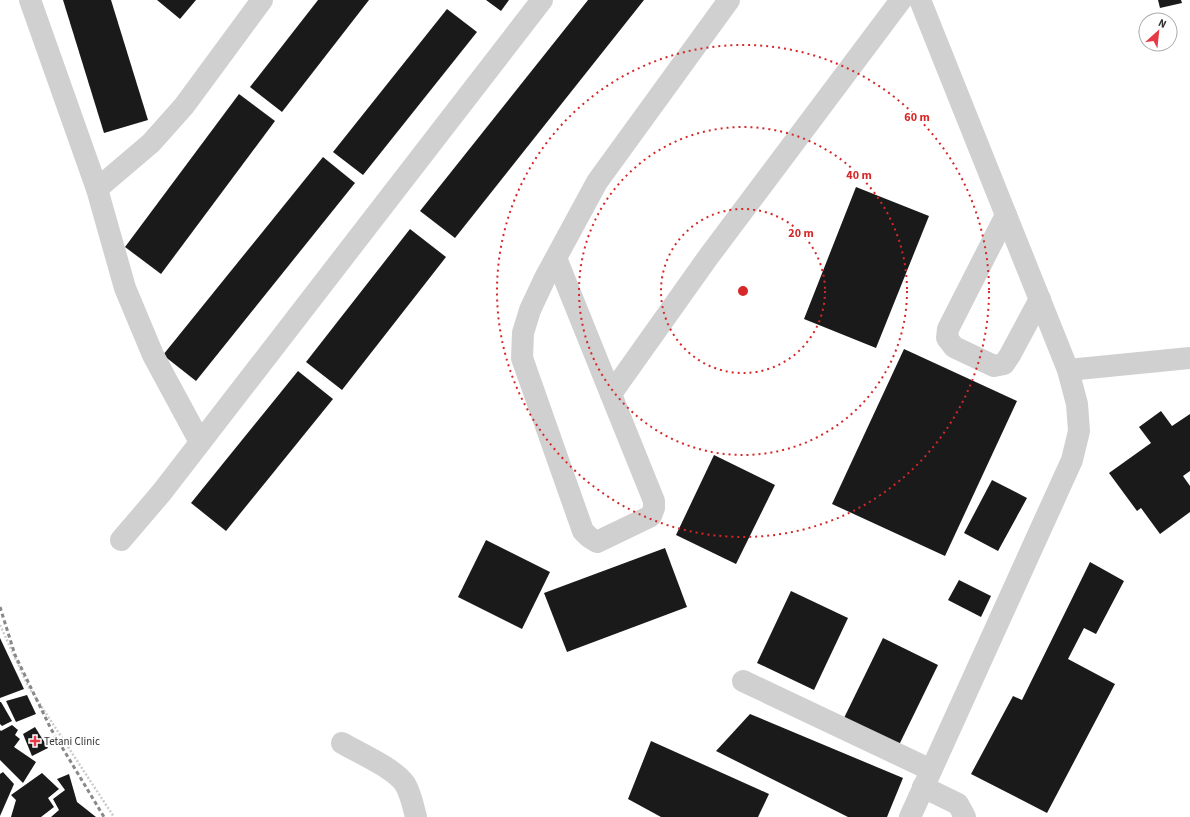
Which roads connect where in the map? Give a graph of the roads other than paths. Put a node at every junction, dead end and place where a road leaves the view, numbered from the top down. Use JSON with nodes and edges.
{"nodes":[{"id":1,"x":30,"y":0,"type":"edge"},
{"id":2,"x":262,"y":0,"type":"edge"},
{"id":3,"x":542,"y":0,"type":"edge"},
{"id":4,"x":729,"y":0,"type":"edge"},
{"id":5,"x":901,"y":0,"type":"edge"},
{"id":6,"x":920,"y":0,"type":"edge"},
{"id":7,"x":97,"y":189,"type":"junction"},
{"id":8,"x":1006,"y":215,"type":"junction"},
{"id":9,"x":556,"y":258,"type":"junction"},
{"id":10,"x":1040,"y":299,"type":"junction"},
{"id":11,"x":1190,"y":358,"type":"edge"},
{"id":12,"x":1068,"y":370,"type":"junction"},
{"id":13,"x":611,"y":394,"type":"junction"},
{"id":14,"x":200,"y":442,"type":"junction"},
{"id":15,"x":122,"y":540,"type":"dead end"},
{"id":16,"x":743,"y":681,"type":"dead end"},
{"id":17,"x":342,"y":743,"type":"dead end"},
{"id":18,"x":927,"y":778,"type":"junction"},
{"id":19,"x":416,"y":817,"type":"edge"},
{"id":20,"x":910,"y":817,"type":"edge"},
{"id":21,"x":965,"y":817,"type":"edge"}],
"edges":[{"from":1,"to":7,"type":"street"},
{"from":2,"to":7,"type":"street"},
{"from":3,"to":14,"type":"street"},
{"from":4,"to":9,"type":"street"},
{"from":5,"to":13,"type":"street"},
{"from":6,"to":8,"type":"street"},
{"from":7,"to":14,"type":"street"},
{"from":8,"to":10,"type":"street"},
{"from":8,"to":10,"type":"street"},
{"from":9,"to":13,"type":"street"},
{"from":9,"to":13,"type":"street"},
{"from":10,"to":12,"type":"street"},
{"from":11,"to":12,"type":"street"},
{"from":12,"to":18,"type":"street"},
{"from":14,"to":15,"type":"street"},
{"from":16,"to":18,"type":"street"},
{"from":17,"to":19,"type":"street"},
{"from":18,"to":20,"type":"street"},
{"from":18,"to":21,"type":"street"}]}
